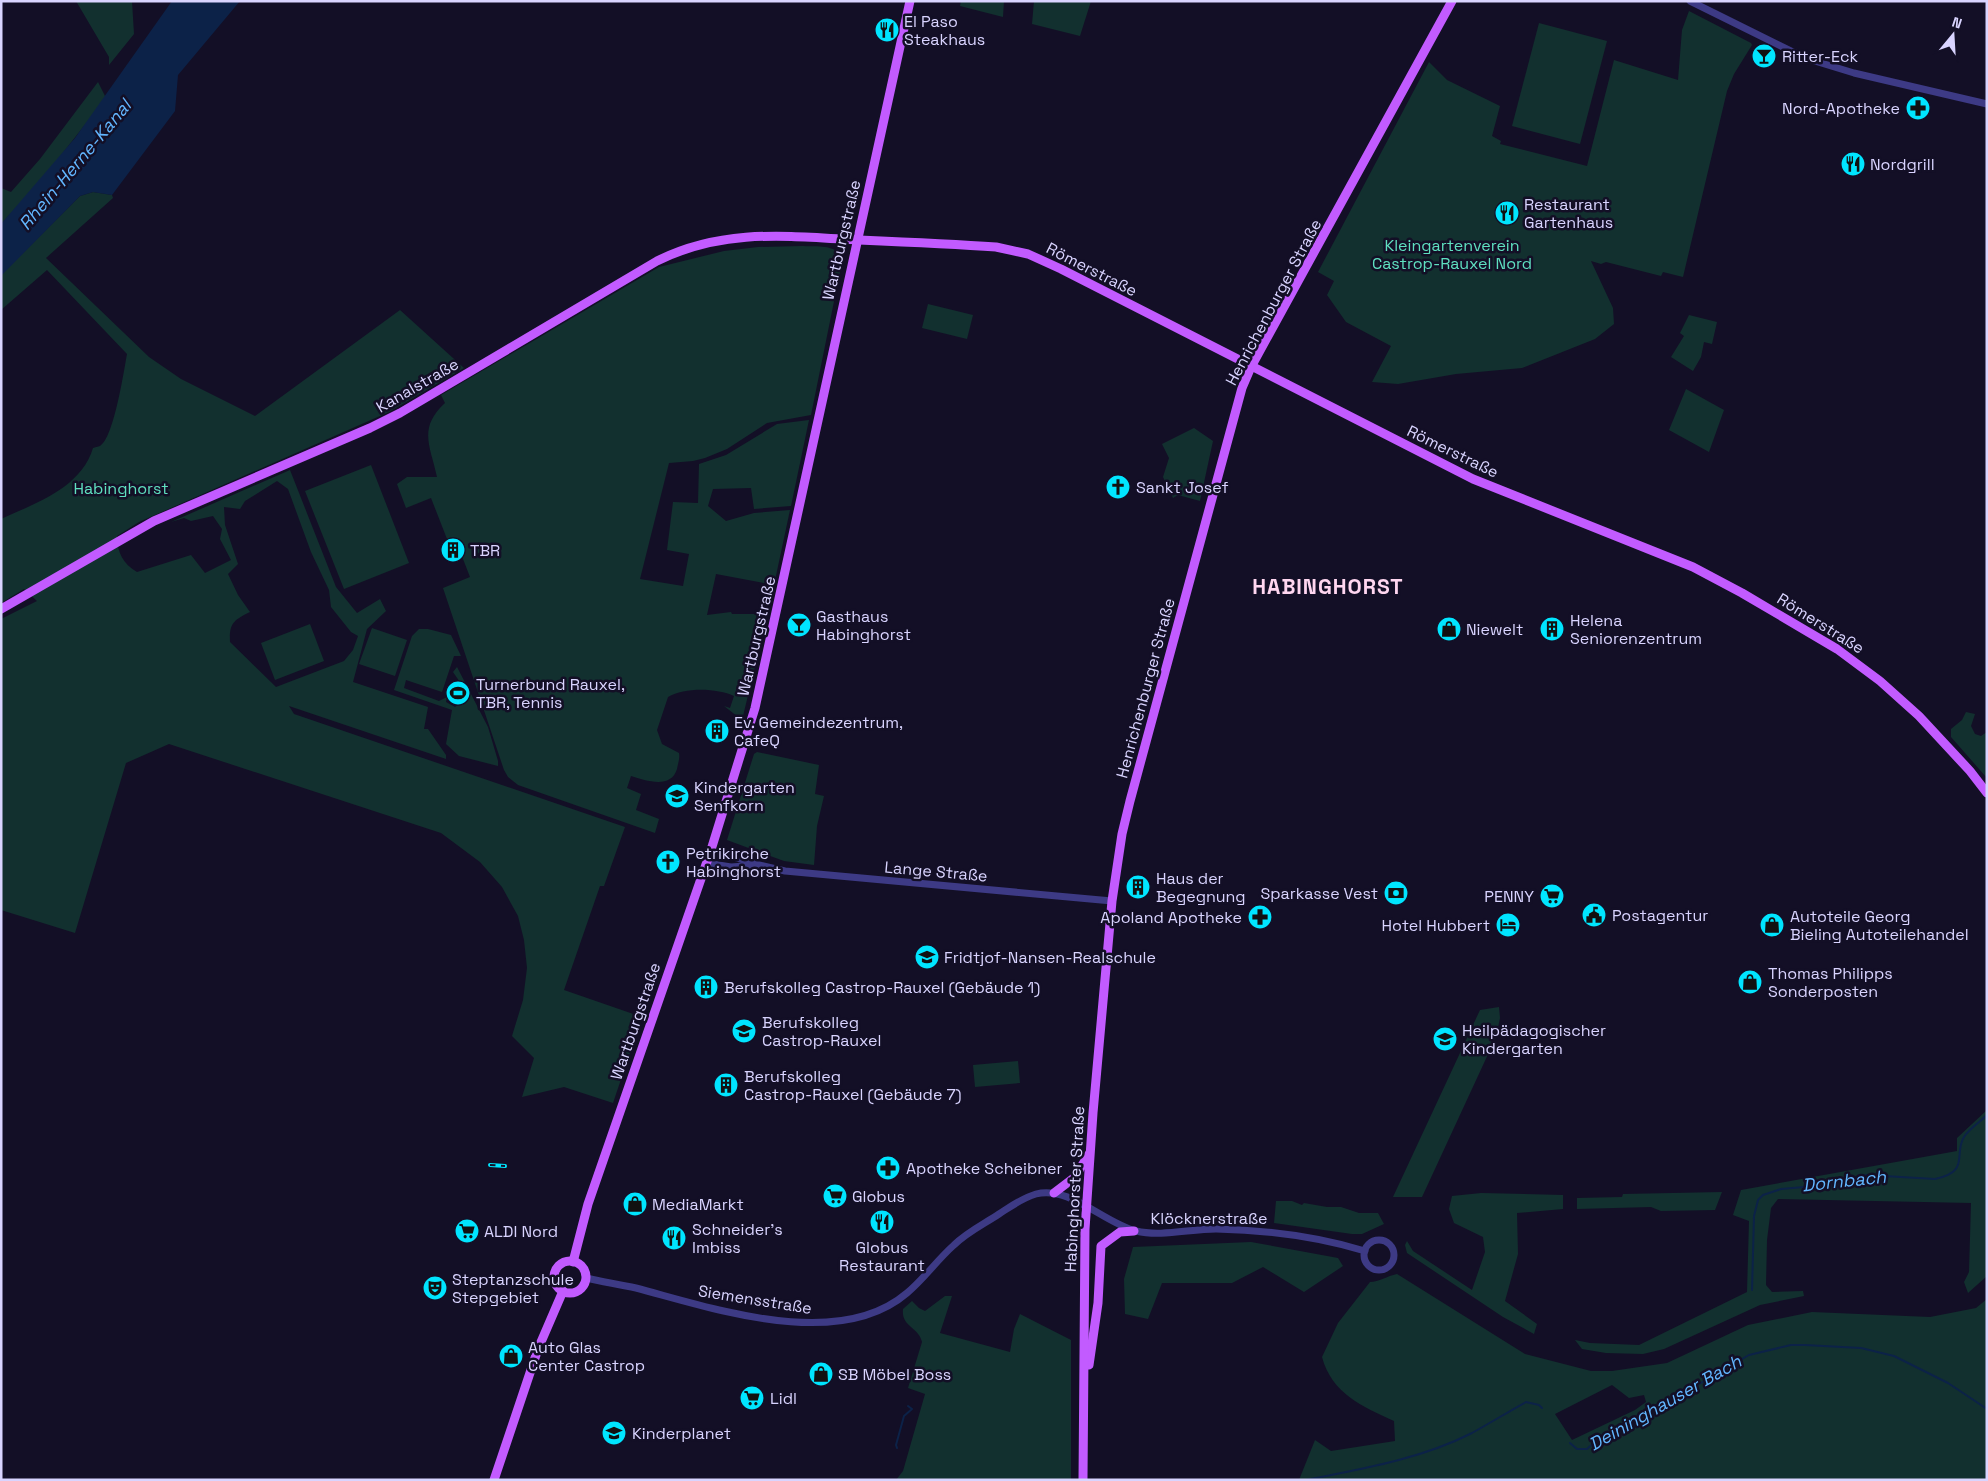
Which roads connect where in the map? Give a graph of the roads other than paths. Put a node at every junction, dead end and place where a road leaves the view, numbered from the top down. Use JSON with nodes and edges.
{"nodes":[{"id":1,"x":910,"y":1,"type":"edge"},
{"id":2,"x":1452,"y":1,"type":"edge"},
{"id":3,"x":1690,"y":1,"type":"edge"},
{"id":4,"x":1987,"y":104,"type":"edge"},
{"id":5,"x":856,"y":240,"type":"junction"},
{"id":6,"x":1251,"y":367,"type":"junction"},
{"id":7,"x":1,"y":609,"type":"edge"},
{"id":8,"x":1987,"y":794,"type":"edge"},
{"id":9,"x":711,"y":850,"type":"junction"},
{"id":10,"x":706,"y":863,"type":"junction"},
{"id":11,"x":759,"y":865,"type":"junction"},
{"id":12,"x":1112,"y":901,"type":"junction"},
{"id":13,"x":1090,"y":1152,"type":"junction"},
{"id":14,"x":1054,"y":1193,"type":"junction"},
{"id":15,"x":1087,"y":1208,"type":"junction"},
{"id":16,"x":1134,"y":1231,"type":"junction"},
{"id":17,"x":1365,"y":1250,"type":"junction"},
{"id":18,"x":574,"y":1262,"type":"junction"},
{"id":19,"x":586,"y":1278,"type":"junction"},
{"id":20,"x":563,"y":1291,"type":"junction"},
{"id":21,"x":1085,"y":1398,"type":"junction"},
{"id":22,"x":494,"y":1480,"type":"edge"},
{"id":23,"x":1084,"y":1480,"type":"edge"}],
"edges":[{"from":1,"to":5,"type":"main road","name":"Wartburgstraße"},
{"from":2,"to":6,"type":"main road","name":"Henrichenburger Straße"},
{"from":3,"to":4,"type":"street"},
{"from":5,"to":6,"type":"main road","name":"Römerstraße"},
{"from":5,"to":7,"type":"main road","name":"Kanalstraße"},
{"from":5,"to":9,"type":"main road","name":"Wartburgstraße"},
{"from":6,"to":8,"type":"main road","name":"Römerstraße"},
{"from":6,"to":12,"type":"main road","name":"Henrichenburger Straße"},
{"from":9,"to":10,"type":"main road","name":"Wartburgstraße"},
{"from":9,"to":11,"type":"street","name":"Lange Straße"},
{"from":10,"to":11,"type":"street","name":"Lange Straße"},
{"from":10,"to":18,"type":"main road","name":"Wartburgstraße"},
{"from":11,"to":12,"type":"street","name":"Lange Straße"},
{"from":12,"to":13,"type":"main road","name":"Habinghorster Straße"},
{"from":13,"to":14,"type":"main road"},
{"from":13,"to":15,"type":"main road","name":"Habinghorster Straße"},
{"from":14,"to":15,"type":"street"},
{"from":14,"to":19,"type":"street","name":"Siemensstraße"},
{"from":15,"to":16,"type":"street","name":"Klöcknerstraße"},
{"from":15,"to":21,"type":"main road","name":"Habinghorster Straße"},
{"from":16,"to":17,"type":"street","name":"Klöcknerstraße"},
{"from":16,"to":21,"type":"main road"},
{"from":17,"to":17,"type":"street"},
{"from":18,"to":19,"type":"main road"},
{"from":18,"to":20,"type":"main road"},
{"from":19,"to":20,"type":"main road"},
{"from":20,"to":22,"type":"main road"},
{"from":21,"to":23,"type":"main road","name":"Habinghorster Straße"}]}
